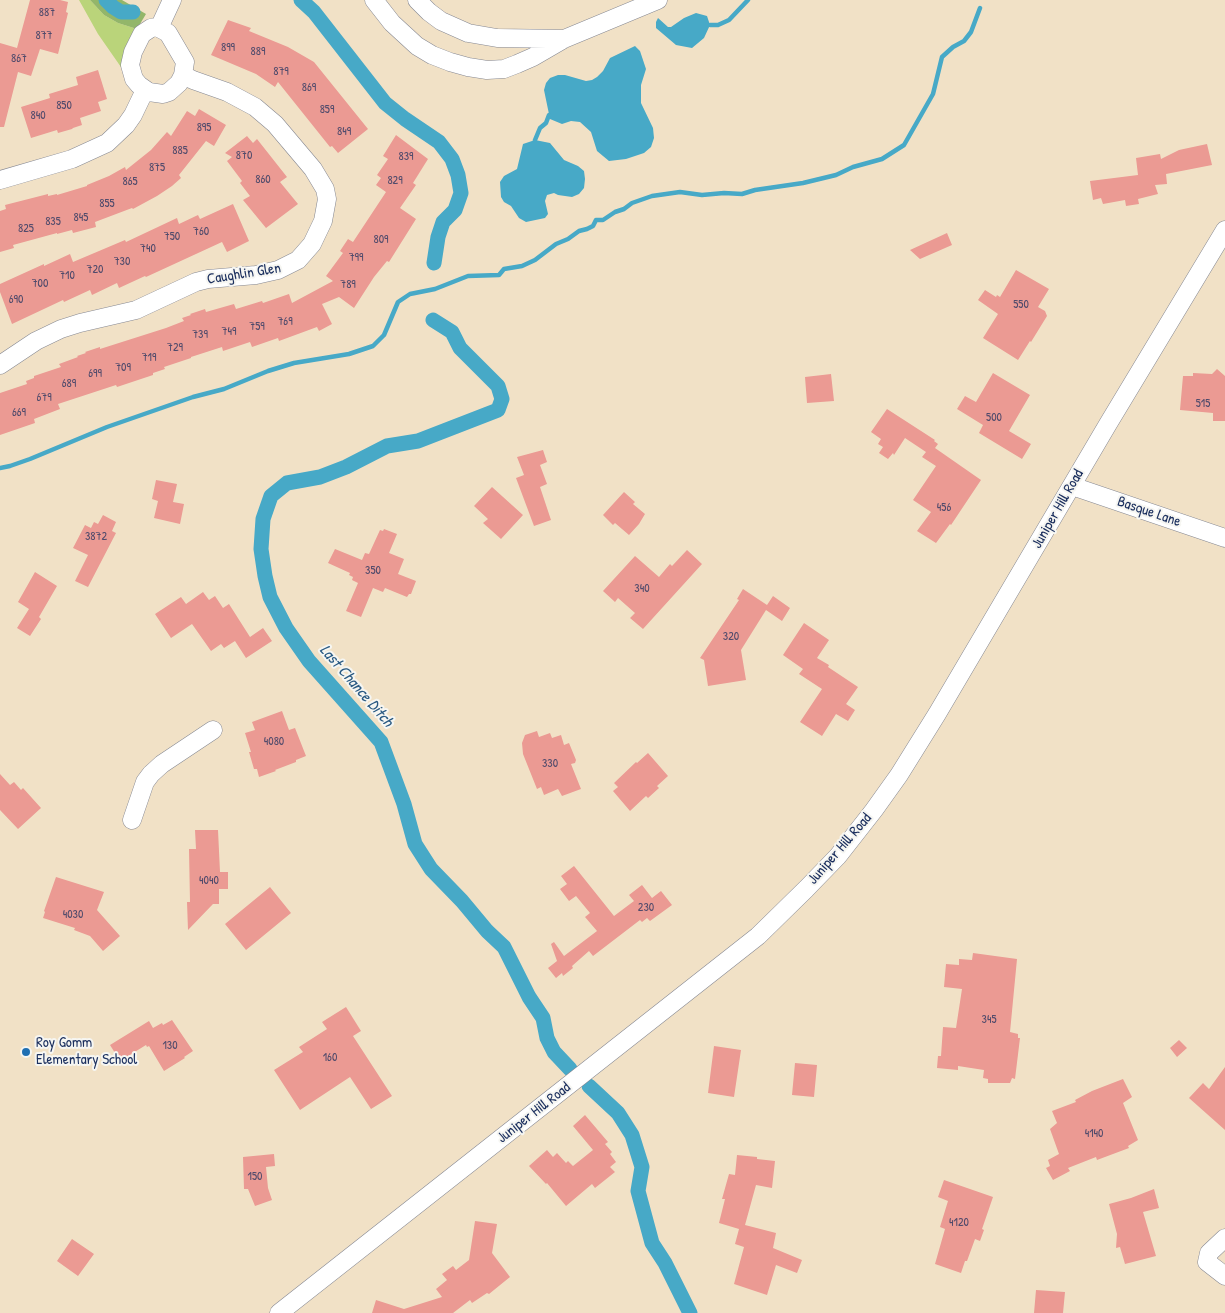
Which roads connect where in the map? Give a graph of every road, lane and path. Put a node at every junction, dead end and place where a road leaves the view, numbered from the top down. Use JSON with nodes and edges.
{"nodes":[{"id":1,"x":172,"y":0,"type":"edge"},
{"id":2,"x":374,"y":0,"type":"edge"},
{"id":3,"x":416,"y":0,"type":"edge"},
{"id":4,"x":658,"y":0,"type":"edge"},
{"id":5,"x":639,"y":3,"type":"edge"},
{"id":6,"x":159,"y":28,"type":"junction"},
{"id":7,"x":564,"y":39,"type":"junction"},
{"id":8,"x":183,"y":75,"type":"junction"},
{"id":9,"x":145,"y":90,"type":"junction"},
{"id":10,"x":0,"y":180,"type":"edge"},
{"id":11,"x":1225,"y":230,"type":"edge"},
{"id":12,"x":0,"y":365,"type":"edge"},
{"id":13,"x":1072,"y":486,"type":"junction"},
{"id":14,"x":1225,"y":538,"type":"edge"},
{"id":15,"x":213,"y":730,"type":"dead end"},
{"id":16,"x":132,"y":820,"type":"dead end"},
{"id":17,"x":1225,"y":1238,"type":"edge"},
{"id":18,"x":1225,"y":1276,"type":"edge"},
{"id":19,"x":279,"y":1313,"type":"edge"}],
"edges":[{"from":1,"to":6,"type":"street"},
{"from":2,"to":7,"type":"street"},
{"from":3,"to":7,"type":"street"},
{"from":4,"to":5,"type":"street"},
{"from":5,"to":7,"type":"street"},
{"from":6,"to":8,"type":"street"},
{"from":6,"to":9,"type":"street"},
{"from":8,"to":9,"type":"street"},
{"from":8,"to":12,"type":"street","name":"Caughlin Glen"},
{"from":9,"to":10,"type":"street"},
{"from":11,"to":13,"type":"street","name":"Juniper Hill Road"},
{"from":13,"to":14,"type":"street","name":"Basque Lane"},
{"from":13,"to":19,"type":"street","name":"Juniper Hill Road"},
{"from":15,"to":16,"type":"street"},
{"from":17,"to":18,"type":"street"}]}
